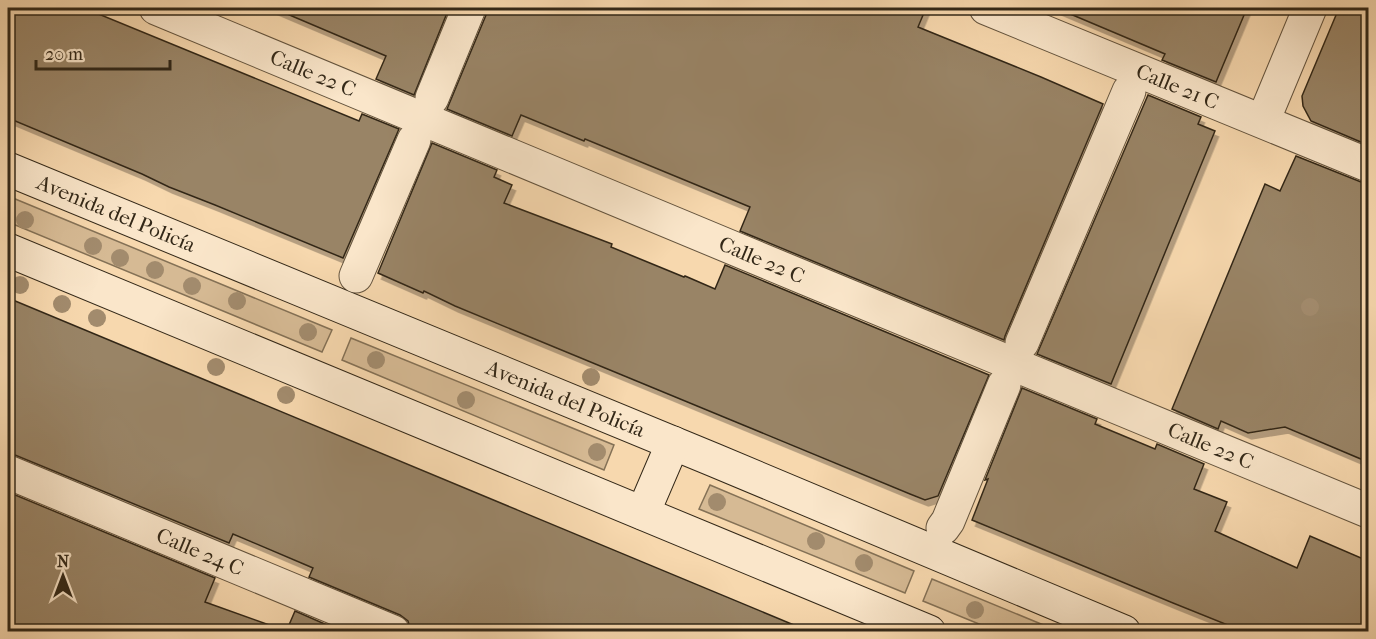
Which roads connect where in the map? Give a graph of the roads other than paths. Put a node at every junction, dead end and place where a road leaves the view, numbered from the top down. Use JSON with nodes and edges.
{"nodes":[{"id":1,"x":156,"y":8,"type":"edge"},
{"id":2,"x":469,"y":8,"type":"edge"},
{"id":3,"x":986,"y":8,"type":"edge"},
{"id":4,"x":1310,"y":8,"type":"edge"},
{"id":5,"x":1129,"y":91,"type":"dead end"},
{"id":6,"x":432,"y":98,"type":"dead end"},
{"id":7,"x":1263,"y":121,"type":"junction"},
{"id":8,"x":414,"y":140,"type":"dead end"},
{"id":9,"x":1368,"y":165,"type":"edge"},
{"id":10,"x":8,"y":169,"type":"edge"},
{"id":11,"x":8,"y":250,"type":"edge"},
{"id":12,"x":356,"y":276,"type":"dead end"},
{"id":13,"x":1022,"y":343,"type":"dead end"},
{"id":14,"x":1004,"y":385,"type":"dead end"},
{"id":15,"x":673,"y":443,"type":"junction"},
{"id":16,"x":8,"y":472,"type":"edge"},
{"id":17,"x":1368,"y":511,"type":"edge"},
{"id":18,"x":643,"y":513,"type":"junction"},
{"id":19,"x":943,"y":528,"type":"dead end"},
{"id":20,"x":393,"y":632,"type":"edge"},
{"id":21,"x":929,"y":632,"type":"edge"},
{"id":22,"x":1124,"y":632,"type":"edge"}],
"edges":[{"from":1,"to":17,"type":"street","name":"Calle 22 C"},
{"from":2,"to":6,"type":"street"},
{"from":3,"to":7,"type":"street","name":"Calle 21 C"},
{"from":4,"to":7,"type":"street"},
{"from":5,"to":13,"type":"street"},
{"from":7,"to":9,"type":"street","name":"Calle 21 C"},
{"from":8,"to":12,"type":"street"},
{"from":10,"to":15,"type":"street","name":"Avenida del Policía"},
{"from":11,"to":18,"type":"street"},
{"from":14,"to":19,"type":"street"},
{"from":15,"to":18,"type":"street"},
{"from":15,"to":22,"type":"street","name":"Avenida del Policía"},
{"from":16,"to":20,"type":"street","name":"Calle 24 C"},
{"from":18,"to":21,"type":"street"}]}
